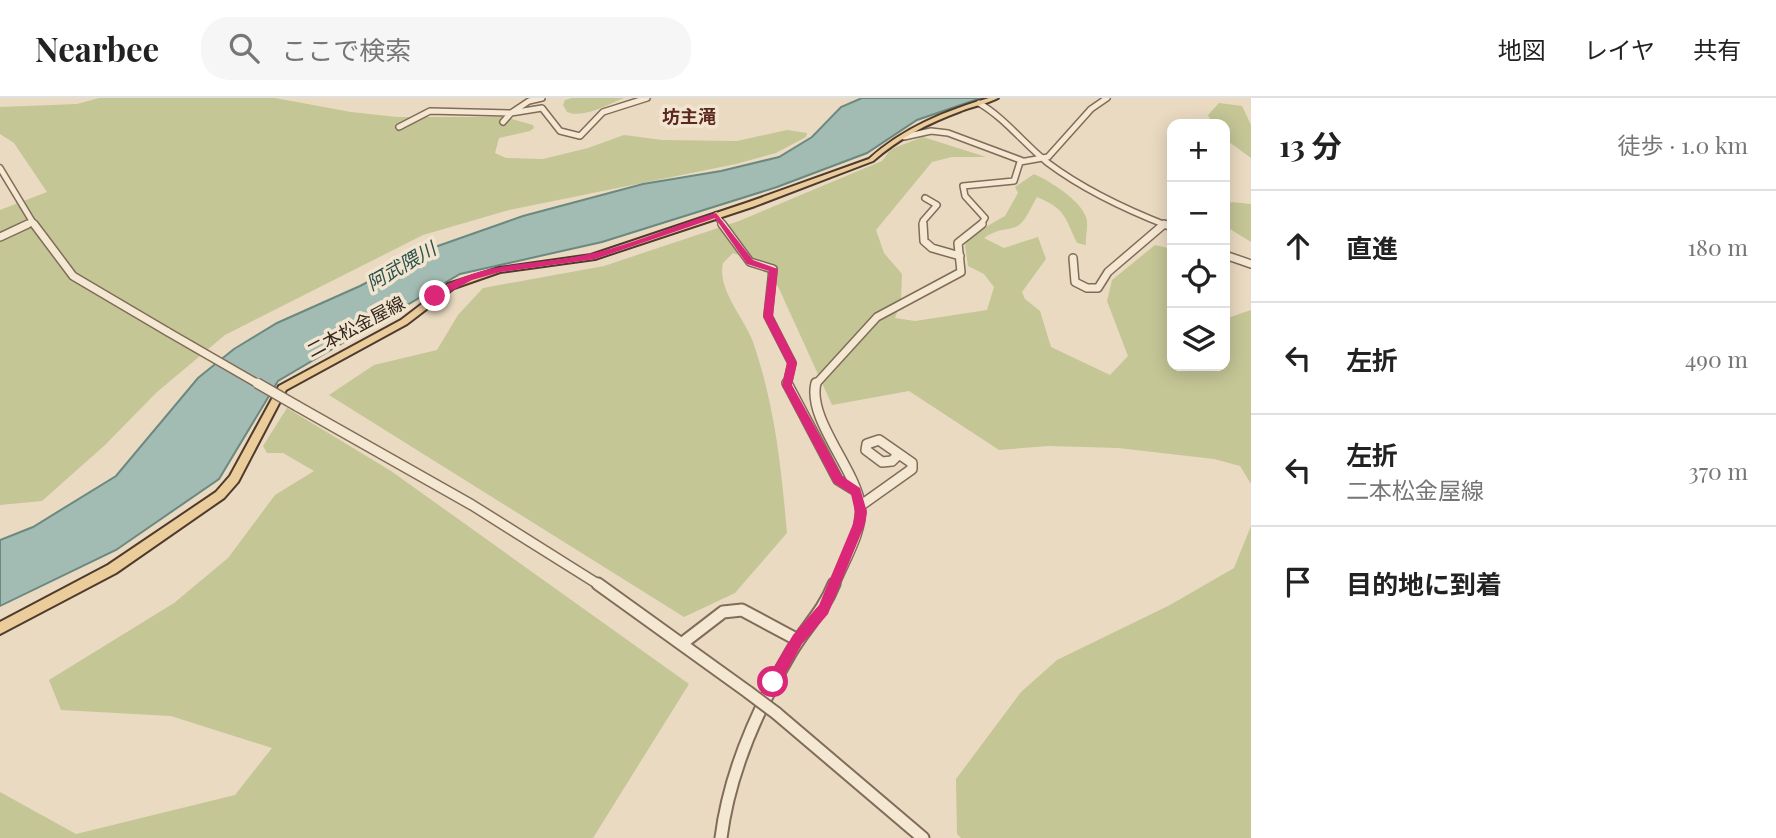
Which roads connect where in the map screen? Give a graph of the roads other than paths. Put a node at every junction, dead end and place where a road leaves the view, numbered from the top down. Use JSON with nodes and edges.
{"nodes":[{"id":1,"x":542,"y":98,"type":"edge"},
{"id":2,"x":647,"y":98,"type":"edge"},
{"id":3,"x":995,"y":98,"type":"edge"},
{"id":4,"x":1107,"y":98,"type":"edge"},
{"id":5,"x":979,"y":103,"type":"junction"},
{"id":6,"x":511,"y":113,"type":"junction"},
{"id":7,"x":503,"y":122,"type":"dead end"},
{"id":8,"x":399,"y":127,"type":"dead end"},
{"id":9,"x":904,"y":137,"type":"junction"},
{"id":10,"x":1043,"y":159,"type":"junction"},
{"id":11,"x":1023,"y":161,"type":"junction"},
{"id":12,"x":0,"y":168,"type":"edge"},
{"id":13,"x":925,"y":198,"type":"dead end"},
{"id":14,"x":716,"y":215,"type":"junction"},
{"id":15,"x":32,"y":222,"type":"junction"},
{"id":16,"x":1163,"y":225,"type":"junction"},
{"id":17,"x":1167,"y":226,"type":"edge"},
{"id":18,"x":0,"y":237,"type":"edge"},
{"id":19,"x":960,"y":256,"type":"junction"},
{"id":20,"x":1230,"y":257,"type":"edge"},
{"id":21,"x":1073,"y":258,"type":"dead end"},
{"id":22,"x":1251,"y":264,"type":"edge"},
{"id":23,"x":899,"y":454,"type":"dead end"},
{"id":24,"x":856,"y":492,"type":"junction"},
{"id":25,"x":860,"y":506,"type":"junction"},
{"id":26,"x":0,"y":628,"type":"edge"},
{"id":27,"x":798,"y":640,"type":"junction"},
{"id":28,"x":684,"y":642,"type":"junction"},
{"id":29,"x":720,"y":838,"type":"edge"},
{"id":30,"x":923,"y":838,"type":"edge"}],
"edges":[{"from":1,"to":6,"type":"street"},
{"from":2,"to":6,"type":"street"},
{"from":3,"to":5,"type":"main road","name":"二本松金屋線"},
{"from":4,"to":10,"type":"street"},
{"from":5,"to":9,"type":"main road","name":"二本松金屋線"},
{"from":5,"to":10,"type":"street"},
{"from":6,"to":7,"type":"street"},
{"from":6,"to":8,"type":"street"},
{"from":9,"to":11,"type":"street"},
{"from":9,"to":14,"type":"main road","name":"二本松金屋線"},
{"from":10,"to":11,"type":"street"},
{"from":10,"to":16,"type":"street"},
{"from":11,"to":19,"type":"street"},
{"from":12,"to":15,"type":"street"},
{"from":13,"to":19,"type":"street"},
{"from":14,"to":24,"type":"street"},
{"from":14,"to":26,"type":"main road","name":"二本松金屋線"},
{"from":15,"to":18,"type":"street"},
{"from":15,"to":28,"type":"street","bridge":true},
{"from":16,"to":17,"type":"street"},
{"from":16,"to":21,"type":"street"},
{"from":19,"to":24,"type":"street"},
{"from":20,"to":22,"type":"street"},
{"from":23,"to":25,"type":"street"},
{"from":24,"to":25,"type":"street"},
{"from":25,"to":27,"type":"street"},
{"from":27,"to":28,"type":"street"},
{"from":27,"to":29,"type":"street"},
{"from":28,"to":30,"type":"street","bridge":true}]}
